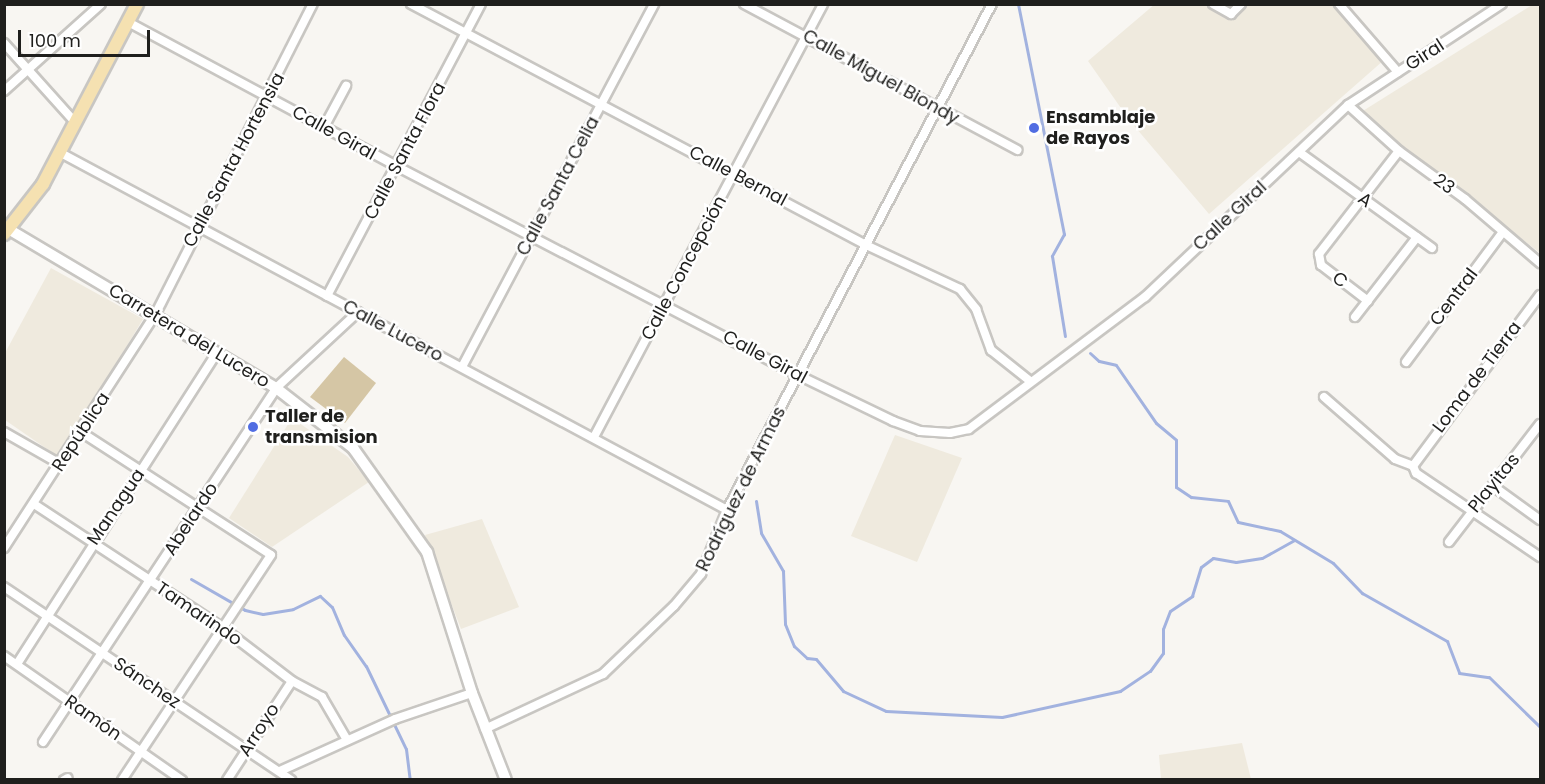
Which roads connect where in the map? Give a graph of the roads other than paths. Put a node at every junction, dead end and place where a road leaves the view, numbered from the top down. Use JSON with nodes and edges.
{"nodes":[{"id":1,"x":101,"y":4,"type":"edge"},
{"id":2,"x":137,"y":4,"type":"edge"},
{"id":3,"x":313,"y":4,"type":"edge"},
{"id":4,"x":411,"y":4,"type":"edge"},
{"id":5,"x":481,"y":4,"type":"edge"},
{"id":6,"x":654,"y":4,"type":"edge"},
{"id":7,"x":744,"y":4,"type":"edge"},
{"id":8,"x":824,"y":4,"type":"edge"},
{"id":9,"x":992,"y":4,"type":"edge"},
{"id":10,"x":1213,"y":4,"type":"edge"},
{"id":11,"x":1241,"y":4,"type":"edge"},
{"id":12,"x":1339,"y":4,"type":"edge"},
{"id":13,"x":1502,"y":4,"type":"edge"},
{"id":14,"x":128,"y":22,"type":"junction"},
{"id":15,"x":467,"y":33,"type":"junction"},
{"id":16,"x":807,"y":37,"type":"junction"},
{"id":17,"x":4,"y":42,"type":"edge"},
{"id":18,"x":28,"y":69,"type":"junction"},
{"id":19,"x":1398,"y":72,"type":"junction"},
{"id":20,"x":346,"y":86,"type":"dead end"},
{"id":21,"x":4,"y":91,"type":"edge"},
{"id":22,"x":268,"y":96,"type":"junction"},
{"id":23,"x":600,"y":105,"type":"junction"},
{"id":24,"x":1348,"y":105,"type":"junction"},
{"id":25,"x":938,"y":109,"type":"junction"},
{"id":26,"x":75,"y":122,"type":"junction"},
{"id":27,"x":324,"y":127,"type":"junction"},
{"id":28,"x":1018,"y":150,"type":"dead end"},
{"id":29,"x":1399,"y":151,"type":"junction"},
{"id":30,"x":59,"y":152,"type":"junction"},
{"id":31,"x":1299,"y":152,"type":"junction"},
{"id":32,"x":398,"y":167,"type":"junction"},
{"id":33,"x":734,"y":173,"type":"junction"},
{"id":34,"x":1362,"y":197,"type":"junction"},
{"id":35,"x":198,"y":225,"type":"junction"},
{"id":36,"x":7,"y":232,"type":"edge"},
{"id":37,"x":1502,"y":233,"type":"junction"},
{"id":38,"x":532,"y":235,"type":"junction"},
{"id":39,"x":1417,"y":237,"type":"junction"},
{"id":40,"x":866,"y":245,"type":"junction"},
{"id":41,"x":1432,"y":248,"type":"dead end"},
{"id":42,"x":1540,"y":263,"type":"edge"},
{"id":43,"x":1540,"y":294,"type":"edge"},
{"id":44,"x":327,"y":296,"type":"junction"},
{"id":45,"x":1368,"y":301,"type":"junction"},
{"id":46,"x":666,"y":304,"type":"junction"},
{"id":47,"x":358,"y":312,"type":"junction"},
{"id":48,"x":155,"y":315,"type":"junction"},
{"id":49,"x":1355,"y":317,"type":"dead end"},
{"id":50,"x":217,"y":353,"type":"junction"},
{"id":51,"x":1406,"y":362,"type":"dead end"},
{"id":52,"x":462,"y":367,"type":"junction"},
{"id":53,"x":798,"y":375,"type":"junction"},
{"id":54,"x":1030,"y":381,"type":"junction"},
{"id":55,"x":276,"y":388,"type":"junction"},
{"id":56,"x":1324,"y":397,"type":"dead end"},
{"id":57,"x":1540,"y":424,"type":"edge"},
{"id":58,"x":81,"y":432,"type":"junction"},
{"id":59,"x":594,"y":436,"type":"junction"},
{"id":60,"x":7,"y":437,"type":"edge"},
{"id":61,"x":1413,"y":463,"type":"junction"},
{"id":62,"x":60,"y":464,"type":"junction"},
{"id":63,"x":140,"y":472,"type":"junction"},
{"id":64,"x":1493,"y":486,"type":"junction"},
{"id":65,"x":34,"y":504,"type":"junction"},
{"id":66,"x":198,"y":510,"type":"junction"},
{"id":67,"x":727,"y":510,"type":"junction"},
{"id":68,"x":1472,"y":510,"type":"junction"},
{"id":69,"x":1540,"y":520,"type":"edge"},
{"id":70,"x":93,"y":542,"type":"junction"},
{"id":71,"x":1449,"y":542,"type":"dead end"},
{"id":72,"x":4,"y":548,"type":"edge"},
{"id":73,"x":1540,"y":557,"type":"edge"},
{"id":74,"x":150,"y":581,"type":"junction"},
{"id":75,"x":4,"y":587,"type":"edge"},
{"id":76,"x":47,"y":615,"type":"junction"},
{"id":77,"x":224,"y":629,"type":"junction"},
{"id":78,"x":103,"y":653,"type":"junction"},
{"id":79,"x":4,"y":656,"type":"edge"},
{"id":80,"x":17,"y":664,"type":"junction"},
{"id":81,"x":292,"y":681,"type":"junction"},
{"id":82,"x":472,"y":693,"type":"junction"},
{"id":83,"x":174,"y":702,"type":"junction"},
{"id":84,"x":70,"y":703,"type":"junction"},
{"id":85,"x":484,"y":729,"type":"junction"},
{"id":86,"x":347,"y":740,"type":"junction"},
{"id":87,"x":43,"y":742,"type":"dead end"},
{"id":88,"x":246,"y":750,"type":"junction"},
{"id":89,"x":142,"y":752,"type":"junction"},
{"id":90,"x":280,"y":771,"type":"junction"},
{"id":91,"x":122,"y":780,"type":"edge"},
{"id":92,"x":182,"y":780,"type":"edge"},
{"id":93,"x":227,"y":780,"type":"edge"},
{"id":94,"x":291,"y":780,"type":"edge"},
{"id":95,"x":506,"y":780,"type":"edge"}],
"edges":[{"from":1,"to":18,"type":"street"},
{"from":2,"to":14,"type":"main road"},
{"from":3,"to":22,"type":"street","name":"Calle Santa Hortensia"},
{"from":4,"to":15,"type":"street","name":"Calle Bernal"},
{"from":5,"to":15,"type":"street","name":"Calle Santa Flora"},
{"from":6,"to":23,"type":"street","name":"Calle Santa Celia"},
{"from":7,"to":16,"type":"street","name":"Calle Miguel Biondy"},
{"from":8,"to":16,"type":"street","name":"Calle Concepción"},
{"from":9,"to":25,"type":"street","name":"Rodríguez de Armas"},
{"from":10,"to":11,"type":"street"},
{"from":12,"to":19,"type":"street"},
{"from":13,"to":19,"type":"street","name":"Giral"},
{"from":14,"to":22,"type":"street","name":"Calle Giral"},
{"from":14,"to":26,"type":"main road"},
{"from":15,"to":23,"type":"street","name":"Calle Bernal"},
{"from":15,"to":32,"type":"street","name":"Calle Santa Flora"},
{"from":16,"to":25,"type":"street","name":"Calle Miguel Biondy"},
{"from":16,"to":33,"type":"street","name":"Calle Concepción"},
{"from":17,"to":18,"type":"street"},
{"from":18,"to":21,"type":"street"},
{"from":18,"to":26,"type":"street"},
{"from":19,"to":24,"type":"street","name":"Giral"},
{"from":20,"to":27,"type":"street"},
{"from":22,"to":27,"type":"street","name":"Calle Giral"},
{"from":22,"to":35,"type":"street","name":"Calle Santa Hortensia"},
{"from":23,"to":33,"type":"street","name":"Calle Bernal"},
{"from":23,"to":38,"type":"street","name":"Calle Santa Celia"},
{"from":24,"to":29,"type":"street","name":"23"},
{"from":24,"to":31,"type":"street","name":"Calle Giral"},
{"from":25,"to":28,"type":"street","name":"Calle Miguel Biondy"},
{"from":25,"to":40,"type":"street","name":"Rodríguez de Armas"},
{"from":26,"to":30,"type":"main road"},
{"from":27,"to":32,"type":"street","name":"Calle Giral"},
{"from":29,"to":34,"type":"street"},
{"from":29,"to":37,"type":"street","name":"23"},
{"from":30,"to":35,"type":"street","name":"Calle Lucero"},
{"from":30,"to":36,"type":"main road"},
{"from":31,"to":34,"type":"street","name":"A"},
{"from":31,"to":54,"type":"street","name":"Calle Giral"},
{"from":32,"to":38,"type":"street","name":"Calle Giral"},
{"from":32,"to":44,"type":"street","name":"Calle Santa Flora"},
{"from":33,"to":40,"type":"street","name":"Calle Bernal"},
{"from":33,"to":46,"type":"street","name":"Calle Concepción"},
{"from":34,"to":39,"type":"street","name":"A"},
{"from":34,"to":45,"type":"street","name":"C"},
{"from":35,"to":44,"type":"street","name":"Calle Lucero"},
{"from":35,"to":48,"type":"street","name":"Calle Santa Hortensia"},
{"from":36,"to":48,"type":"main road","name":"Carretera del Lucero"},
{"from":37,"to":42,"type":"street","name":"23"},
{"from":37,"to":51,"type":"street","name":"Central"},
{"from":38,"to":46,"type":"street","name":"Calle Giral"},
{"from":38,"to":52,"type":"street","name":"Calle Santa Celia"},
{"from":39,"to":41,"type":"street","name":"A"},
{"from":39,"to":45,"type":"street"},
{"from":40,"to":53,"type":"street","name":"Rodríguez de Armas"},
{"from":40,"to":54,"type":"street","name":"Calle Bernal"},
{"from":43,"to":61,"type":"street","name":"Loma de Tierra"},
{"from":44,"to":47,"type":"street","name":"Calle Lucero"},
{"from":45,"to":49,"type":"street"},
{"from":46,"to":53,"type":"street","name":"Calle Giral"},
{"from":46,"to":59,"type":"street","name":"Calle Concepción"},
{"from":47,"to":52,"type":"street","name":"Calle Lucero"},
{"from":47,"to":55,"type":"street","name":"Abelardo"},
{"from":48,"to":50,"type":"main road","name":"Carretera del Lucero"},
{"from":48,"to":58,"type":"street","name":"República"},
{"from":50,"to":55,"type":"main road","name":"Carretera del Lucero"},
{"from":50,"to":63,"type":"street","name":"Managua"},
{"from":52,"to":59,"type":"street","name":"Calle Lucero"},
{"from":53,"to":54,"type":"street","name":"Calle Giral"},
{"from":53,"to":67,"type":"street","name":"Rodríguez de Armas"},
{"from":55,"to":66,"type":"street","name":"Abelardo"},
{"from":55,"to":82,"type":"main road","name":"Carretera del Lucero"},
{"from":56,"to":61,"type":"street"},
{"from":57,"to":64,"type":"street","name":"Playitas"},
{"from":58,"to":62,"type":"street","name":"República"},
{"from":58,"to":63,"type":"street"},
{"from":59,"to":67,"type":"street","name":"Calle Lucero"},
{"from":60,"to":62,"type":"street"},
{"from":61,"to":68,"type":"street"},
{"from":62,"to":65,"type":"street","name":"República"},
{"from":63,"to":66,"type":"street"},
{"from":63,"to":70,"type":"street","name":"Managua"},
{"from":64,"to":68,"type":"street","name":"Playitas"},
{"from":64,"to":69,"type":"street"},
{"from":65,"to":70,"type":"street","name":"Tamarindo"},
{"from":65,"to":72,"type":"street","name":"República"},
{"from":66,"to":74,"type":"street","name":"Abelardo"},
{"from":66,"to":77,"type":"street"},
{"from":67,"to":85,"type":"street","name":"Rodríguez de Armas"},
{"from":68,"to":71,"type":"street","name":"Playitas"},
{"from":68,"to":73,"type":"street"},
{"from":70,"to":74,"type":"street","name":"Tamarindo"},
{"from":70,"to":76,"type":"street","name":"Managua"},
{"from":74,"to":77,"type":"street","name":"Tamarindo"},
{"from":74,"to":78,"type":"street","name":"Abelardo"},
{"from":75,"to":76,"type":"street","name":"Sánchez"},
{"from":76,"to":78,"type":"street","name":"Sánchez"},
{"from":76,"to":80,"type":"street","name":"Managua"},
{"from":77,"to":81,"type":"street","name":"Tamarindo"},
{"from":77,"to":83,"type":"street"},
{"from":78,"to":83,"type":"street","name":"Sánchez"},
{"from":78,"to":84,"type":"street","name":"Abelardo"},
{"from":79,"to":80,"type":"street","name":"Ramón"},
{"from":80,"to":84,"type":"street","name":"Ramón"},
{"from":81,"to":86,"type":"street","name":"Tamarindo"},
{"from":81,"to":88,"type":"street","name":"Arroyo"},
{"from":82,"to":85,"type":"main road","name":"Carretera del Lucero"},
{"from":82,"to":86,"type":"street"},
{"from":83,"to":88,"type":"street","name":"Sánchez"},
{"from":83,"to":89,"type":"street"},
{"from":84,"to":87,"type":"street","name":"Abelardo"},
{"from":84,"to":89,"type":"street","name":"Ramón"},
{"from":85,"to":95,"type":"main road","name":"Carretera del Lucero"},
{"from":86,"to":90,"type":"street"},
{"from":88,"to":90,"type":"street","name":"Sánchez"},
{"from":88,"to":93,"type":"street","name":"Arroyo"},
{"from":89,"to":91,"type":"street"},
{"from":89,"to":92,"type":"street","name":"Ramón"},
{"from":90,"to":94,"type":"street","name":"Sánchez"}]}
